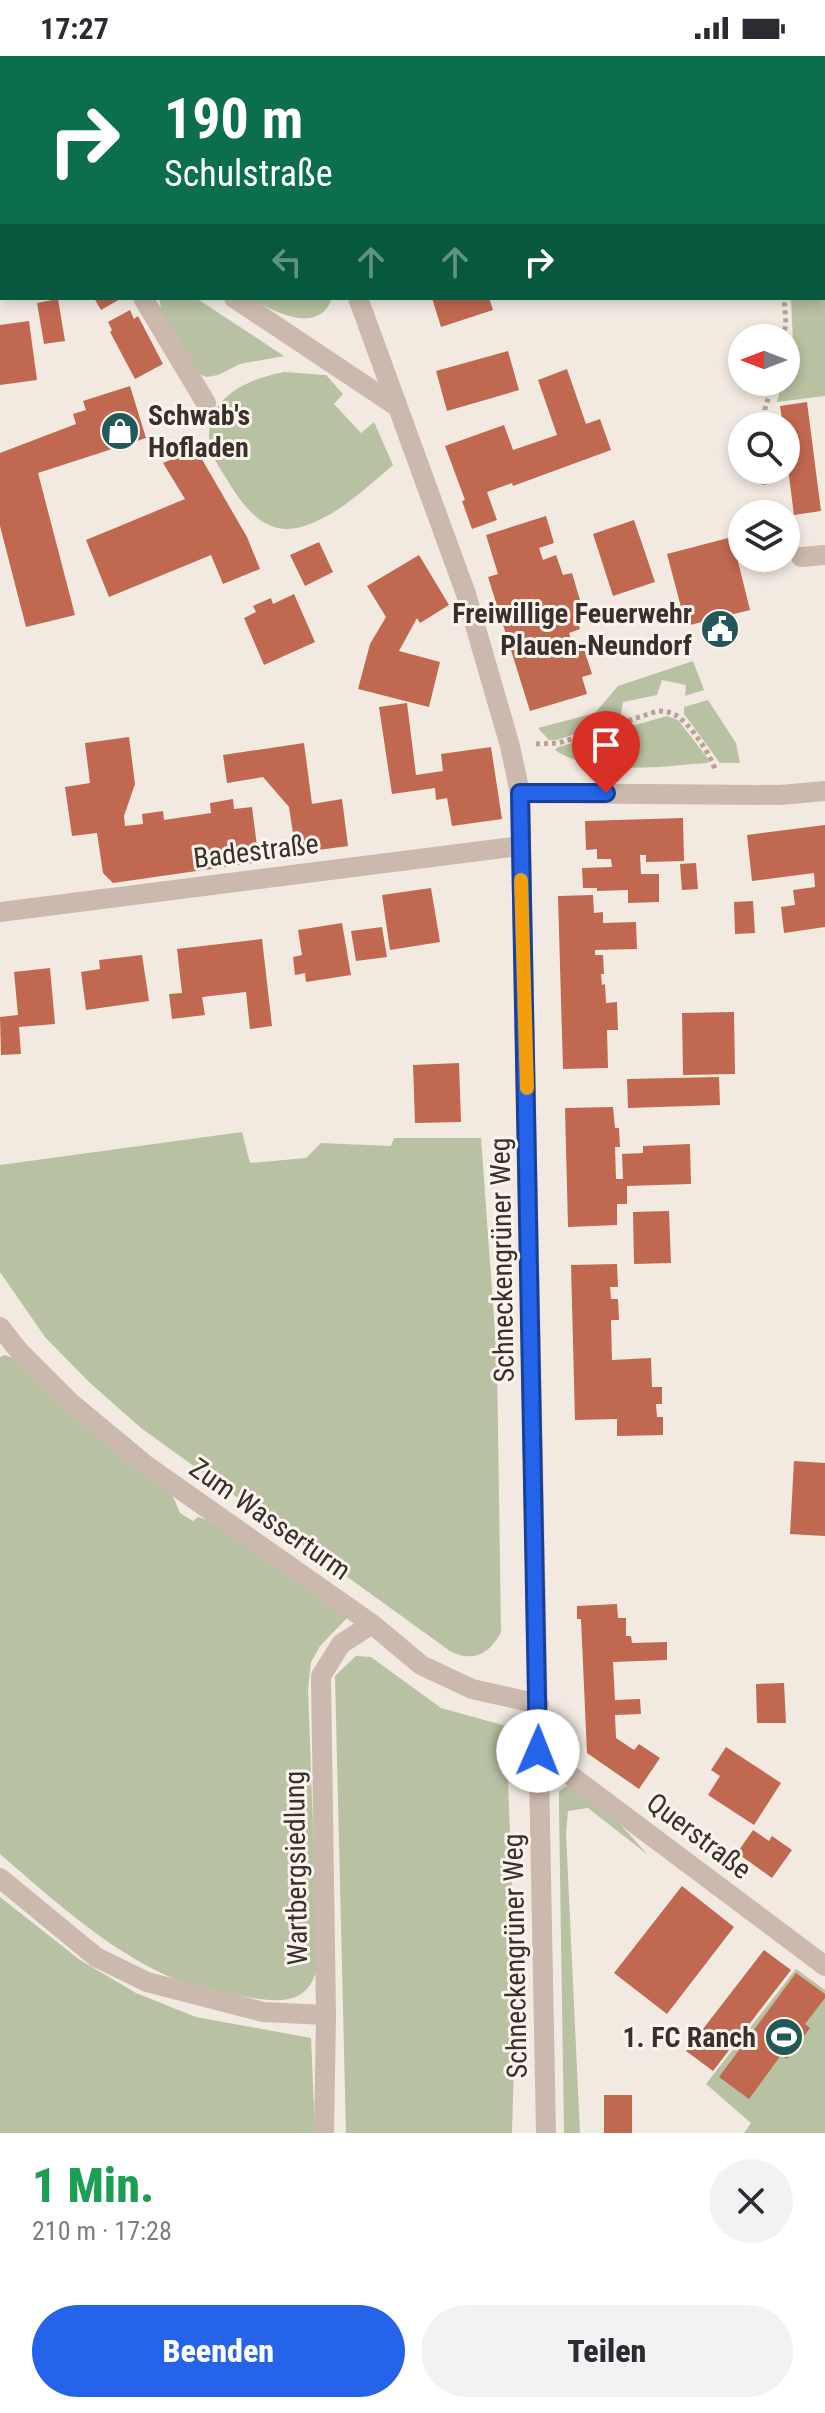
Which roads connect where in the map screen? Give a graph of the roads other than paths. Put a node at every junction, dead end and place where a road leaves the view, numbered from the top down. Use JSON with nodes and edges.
{"nodes":[{"id":1,"x":144,"y":300,"type":"edge"},
{"id":2,"x":237,"y":300,"type":"edge"},
{"id":3,"x":359,"y":300,"type":"edge"},
{"id":4,"x":206,"y":403,"type":"dead end"},
{"id":5,"x":396,"y":406,"type":"junction"},
{"id":6,"x":825,"y":555,"type":"edge"},
{"id":7,"x":801,"y":557,"type":"dead end"},
{"id":8,"x":825,"y":791,"type":"edge"},
{"id":9,"x":520,"y":793,"type":"junction"},
{"id":10,"x":520,"y":846,"type":"junction"},
{"id":11,"x":0,"y":912,"type":"edge"},
{"id":12,"x":0,"y":1327,"type":"edge"},
{"id":13,"x":372,"y":1624,"type":"junction"},
{"id":14,"x":539,"y":1704,"type":"junction"},
{"id":15,"x":538,"y":1751,"type":"junction"},
{"id":16,"x":0,"y":1878,"type":"edge"},
{"id":17,"x":825,"y":1966,"type":"edge"},
{"id":18,"x":326,"y":2015,"type":"junction"},
{"id":19,"x":324,"y":2133,"type":"edge"},
{"id":20,"x":546,"y":2133,"type":"edge"}],
"edges":[{"from":1,"to":4,"type":"street"},
{"from":2,"to":5,"type":"street"},
{"from":3,"to":5,"type":"street","name":"Schneckengrüner Weg"},
{"from":5,"to":9,"type":"street","name":"Schneckengrüner Weg"},
{"from":6,"to":7,"type":"street"},
{"from":8,"to":9,"type":"street"},
{"from":9,"to":10,"type":"street","name":"Schneckengrüner Weg"},
{"from":10,"to":11,"type":"street","name":"Badestraße"},
{"from":10,"to":14,"type":"street","name":"Schneckengrüner Weg"},
{"from":12,"to":13,"type":"street","name":"Zum Wasserturm"},
{"from":13,"to":14,"type":"street","name":"Zum Wasserturm"},
{"from":13,"to":18,"type":"street","name":"Wartbergsiedlung"},
{"from":14,"to":15,"type":"street","name":"Schneckengrüner Weg"},
{"from":15,"to":17,"type":"street","name":"Querstraße"},
{"from":15,"to":20,"type":"street","name":"Schneckengrüner Weg"},
{"from":16,"to":18,"type":"street"},
{"from":18,"to":19,"type":"street","name":"Wartbergsiedlung"}]}
